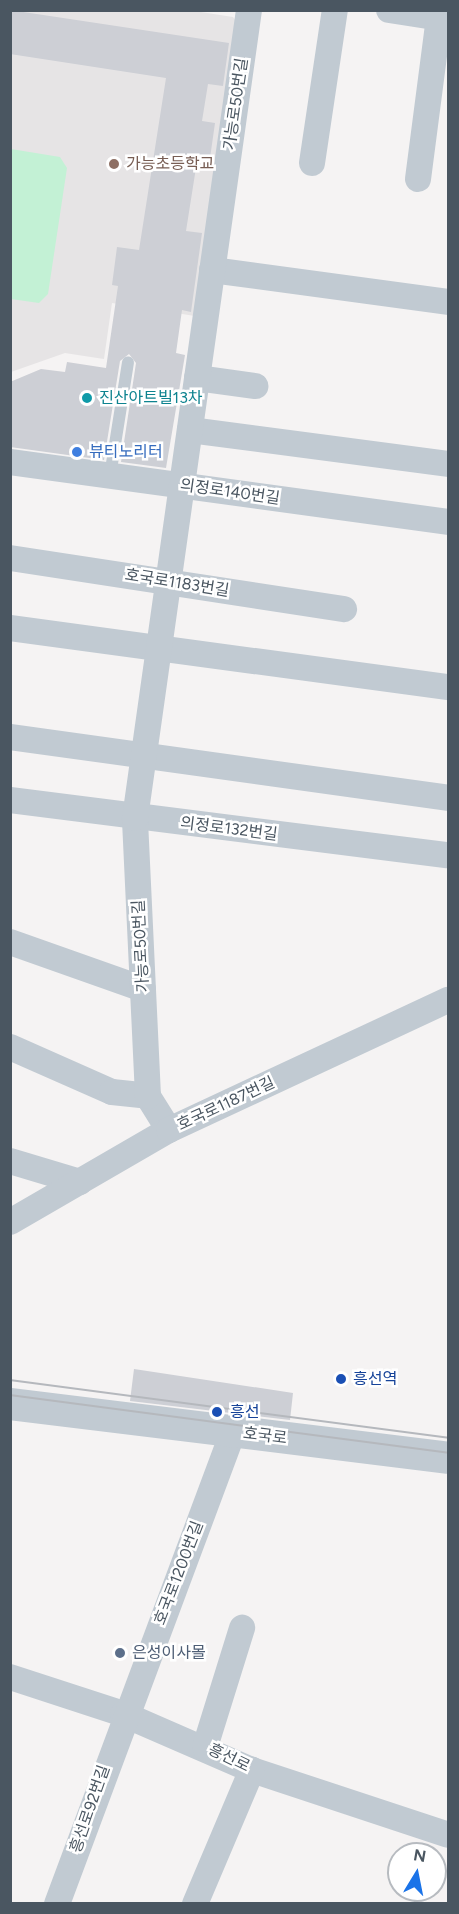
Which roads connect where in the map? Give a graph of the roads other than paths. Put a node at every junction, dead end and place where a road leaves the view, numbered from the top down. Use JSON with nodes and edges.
{"nodes":[{"id":1,"x":249,"y":10,"type":"edge"},
{"id":2,"x":335,"y":10,"type":"edge"},
{"id":3,"x":389,"y":10,"type":"edge"},
{"id":4,"x":444,"y":18,"type":"edge"},
{"id":5,"x":312,"y":163,"type":"dead end"},
{"id":6,"x":418,"y":179,"type":"dead end"},
{"id":7,"x":212,"y":270,"type":"junction"},
{"id":8,"x":448,"y":302,"type":"edge"},
{"id":9,"x":128,"y":362,"type":"dead end"},
{"id":10,"x":197,"y":378,"type":"junction"},
{"id":11,"x":255,"y":386,"type":"dead end"},
{"id":12,"x":190,"y":430,"type":"junction"},
{"id":13,"x":10,"y":462,"type":"edge"},
{"id":14,"x":448,"y":464,"type":"edge"},
{"id":15,"x":110,"y":476,"type":"junction"},
{"id":16,"x":182,"y":485,"type":"junction"},
{"id":17,"x":448,"y":522,"type":"edge"},
{"id":18,"x":10,"y":558,"type":"edge"},
{"id":19,"x":168,"y":582,"type":"junction"},
{"id":20,"x":344,"y":609,"type":"dead end"},
{"id":21,"x":10,"y":628,"type":"edge"},
{"id":22,"x":159,"y":648,"type":"junction"},
{"id":23,"x":448,"y":687,"type":"edge"},
{"id":24,"x":10,"y":736,"type":"edge"},
{"id":25,"x":144,"y":756,"type":"junction"},
{"id":26,"x":448,"y":798,"type":"edge"},
{"id":27,"x":10,"y":800,"type":"edge"},
{"id":28,"x":135,"y":818,"type":"junction"},
{"id":29,"x":448,"y":855,"type":"edge"},
{"id":30,"x":10,"y":942,"type":"edge"},
{"id":31,"x":143,"y":989,"type":"junction"},
{"id":32,"x":448,"y":1000,"type":"edge"},
{"id":33,"x":10,"y":1047,"type":"edge"},
{"id":34,"x":148,"y":1096,"type":"junction"},
{"id":35,"x":169,"y":1130,"type":"junction"},
{"id":36,"x":10,"y":1161,"type":"edge"},
{"id":37,"x":80,"y":1182,"type":"junction"},
{"id":38,"x":10,"y":1222,"type":"edge"},
{"id":39,"x":10,"y":1404,"type":"edge"},
{"id":40,"x":233,"y":1432,"type":"junction"},
{"id":41,"x":448,"y":1458,"type":"edge"},
{"id":42,"x":242,"y":1628,"type":"dead end"},
{"id":43,"x":10,"y":1677,"type":"edge"},
{"id":44,"x":123,"y":1714,"type":"junction"},
{"id":45,"x":205,"y":1747,"type":"junction"},
{"id":46,"x":252,"y":1770,"type":"junction"},
{"id":47,"x":448,"y":1835,"type":"edge"},
{"id":48,"x":57,"y":1904,"type":"edge"},
{"id":49,"x":195,"y":1904,"type":"edge"}],
"edges":[{"from":1,"to":7,"type":"street","name":"가능로50번길"},
{"from":2,"to":5,"type":"street"},
{"from":3,"to":4,"type":"street"},
{"from":4,"to":6,"type":"street"},
{"from":7,"to":8,"type":"street"},
{"from":7,"to":10,"type":"street","name":"가능로50번길"},
{"from":9,"to":15,"type":"lane"},
{"from":10,"to":11,"type":"street"},
{"from":10,"to":12,"type":"street","name":"가능로50번길"},
{"from":12,"to":14,"type":"street"},
{"from":12,"to":16,"type":"street","name":"가능로50번길"},
{"from":13,"to":15,"type":"street","name":"의정로140번길"},
{"from":15,"to":16,"type":"street","name":"의정로140번길"},
{"from":16,"to":17,"type":"street","name":"의정로140번길"},
{"from":16,"to":19,"type":"street","name":"가능로50번길"},
{"from":18,"to":19,"type":"street","name":"호국로1183번길"},
{"from":19,"to":20,"type":"street","name":"호국로1183번길"},
{"from":19,"to":22,"type":"street","name":"가능로50번길"},
{"from":21,"to":22,"type":"street"},
{"from":22,"to":23,"type":"street"},
{"from":22,"to":25,"type":"street","name":"가능로50번길"},
{"from":24,"to":25,"type":"street"},
{"from":25,"to":26,"type":"street"},
{"from":25,"to":28,"type":"street","name":"가능로50번길"},
{"from":27,"to":28,"type":"street","name":"의정로132번길"},
{"from":28,"to":29,"type":"street","name":"의정로132번길"},
{"from":28,"to":31,"type":"street","name":"가능로50번길"},
{"from":30,"to":31,"type":"street"},
{"from":31,"to":34,"type":"street","name":"가능로50번길"},
{"from":32,"to":35,"type":"street","name":"호국로1187번길"},
{"from":33,"to":34,"type":"street"},
{"from":34,"to":35,"type":"street","name":"가능로50번길"},
{"from":35,"to":37,"type":"street","name":"호국로1187번길"},
{"from":36,"to":37,"type":"street"},
{"from":37,"to":38,"type":"street","name":"호국로1187번길"},
{"from":39,"to":40,"type":"street","name":"호국로"},
{"from":40,"to":41,"type":"street","name":"호국로"},
{"from":40,"to":44,"type":"street","name":"호국로1200번길"},
{"from":42,"to":45,"type":"street"},
{"from":43,"to":44,"type":"street","name":"흥선로"},
{"from":44,"to":45,"type":"street","name":"흥선로"},
{"from":44,"to":48,"type":"street","name":"흥선로92번길"},
{"from":45,"to":46,"type":"street","name":"흥선로"},
{"from":46,"to":47,"type":"street","name":"흥선로"},
{"from":46,"to":49,"type":"street"}]}
